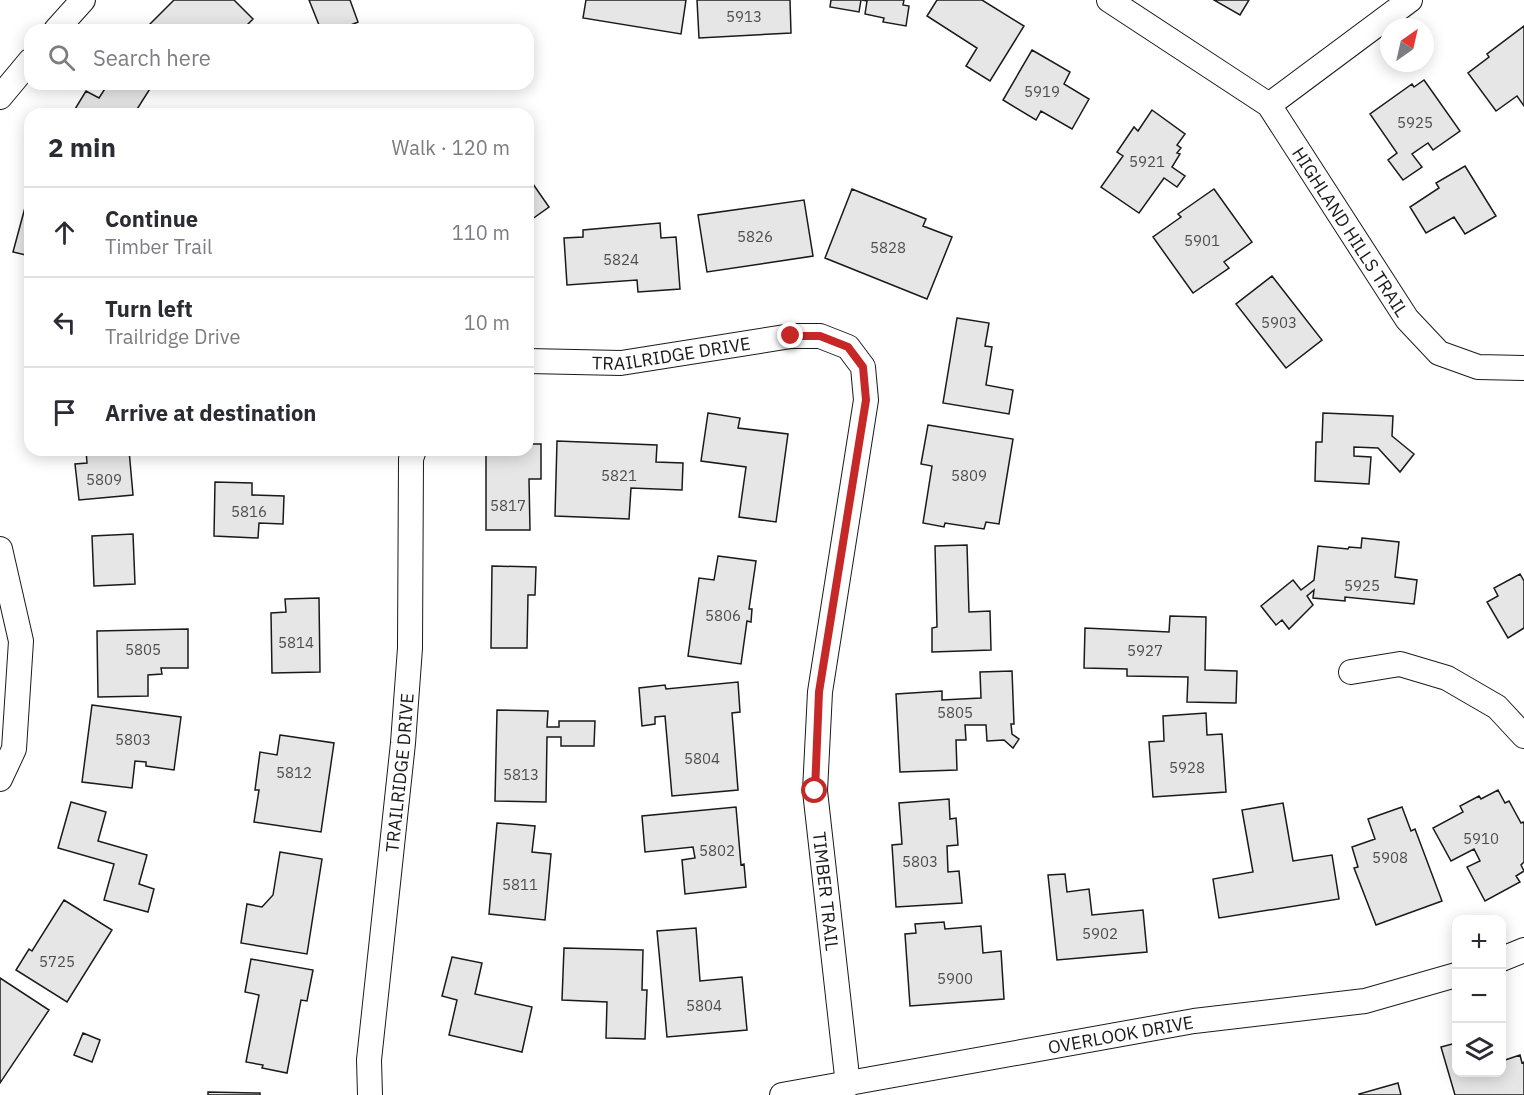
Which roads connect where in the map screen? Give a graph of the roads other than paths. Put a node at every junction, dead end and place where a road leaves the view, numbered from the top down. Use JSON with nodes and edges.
{"nodes":[{"id":1,"x":83,"y":0,"type":"edge"},
{"id":2,"x":1109,"y":0,"type":"edge"},
{"id":3,"x":1410,"y":0,"type":"edge"},
{"id":4,"x":61,"y":24,"type":"edge"},
{"id":5,"x":24,"y":68,"type":"edge"},
{"id":6,"x":0,"y":97,"type":"edge"},
{"id":7,"x":1269,"y":105,"type":"junction"},
{"id":8,"x":848,"y":347,"type":"joint"},
{"id":9,"x":534,"y":361,"type":"edge"},
{"id":10,"x":1524,"y":368,"type":"edge"},
{"id":11,"x":412,"y":456,"type":"edge"},
{"id":12,"x":0,"y":549,"type":"edge"},
{"id":13,"x":1351,"y":672,"type":"dead end"},
{"id":14,"x":1524,"y":736,"type":"edge"},
{"id":15,"x":0,"y":779,"type":"edge"},
{"id":16,"x":1524,"y":950,"type":"edge"},
{"id":17,"x":1506,"y":957,"type":"edge"},
{"id":18,"x":1452,"y":976,"type":"edge"},
{"id":19,"x":848,"y":1085,"type":"junction"},
{"id":20,"x":370,"y":1095,"type":"edge"},
{"id":21,"x":782,"y":1095,"type":"edge"}],
"edges":[{"from":1,"to":4,"type":"street"},
{"from":2,"to":7,"type":"street"},
{"from":3,"to":7,"type":"street"},
{"from":5,"to":6,"type":"street"},
{"from":7,"to":10,"type":"street","name":"HIGHLAND HILLS TRAIL"},
{"from":8,"to":9,"type":"street","name":"TRAILRIDGE DRIVE"},
{"from":8,"to":19,"type":"street","name":"TIMBER TRAIL"},
{"from":11,"to":20,"type":"street","name":"TRAILRIDGE DRIVE"},
{"from":12,"to":15,"type":"street"},
{"from":13,"to":14,"type":"street"},
{"from":16,"to":17,"type":"street"},
{"from":18,"to":19,"type":"street","name":"OVERLOOK DRIVE"},
{"from":19,"to":21,"type":"street","name":"OVERLOOK DRIVE"}]}
